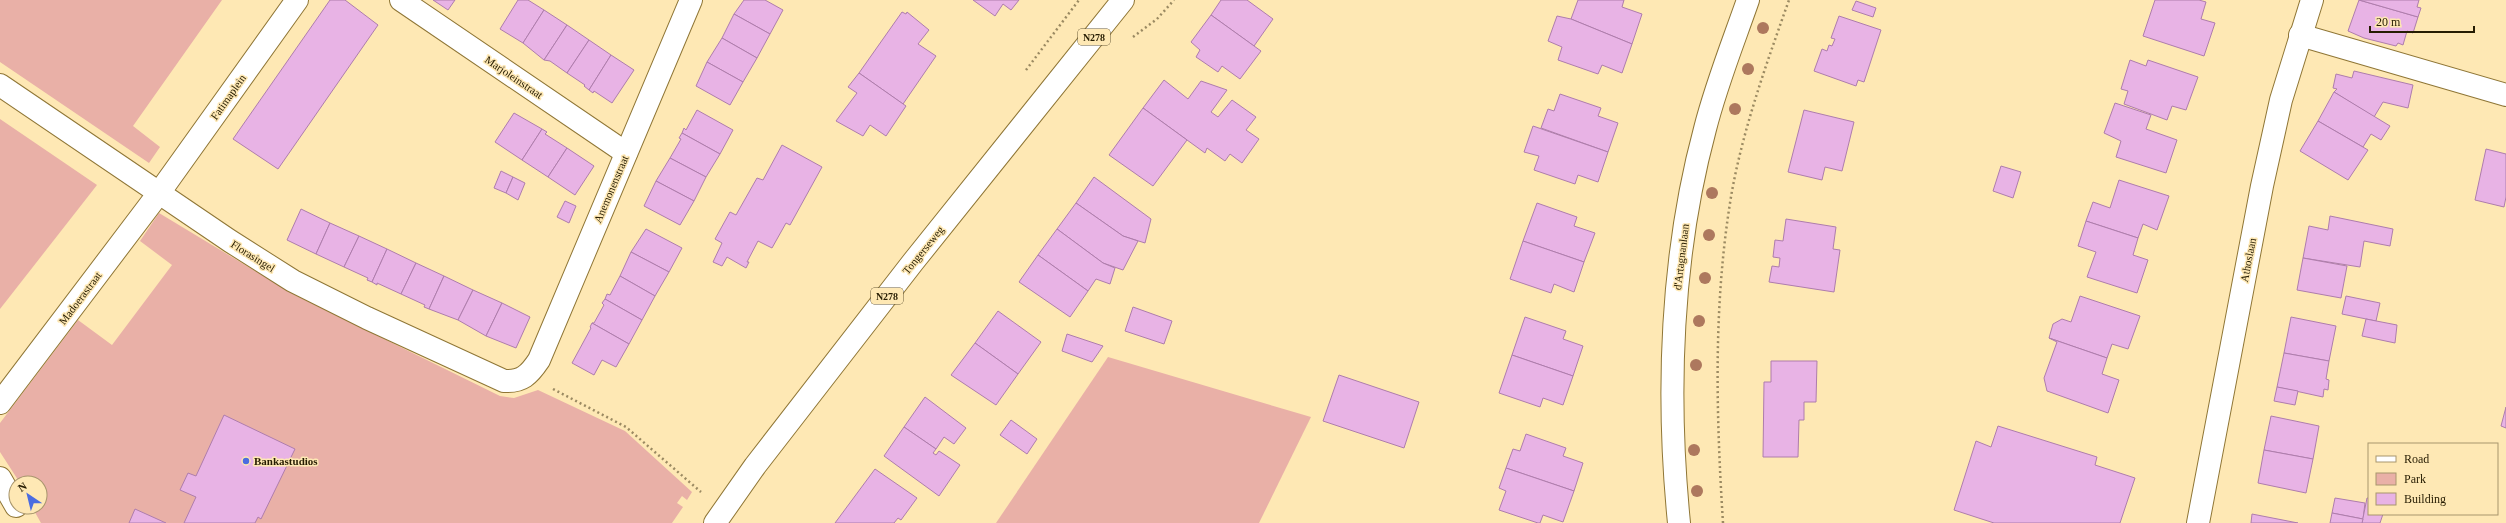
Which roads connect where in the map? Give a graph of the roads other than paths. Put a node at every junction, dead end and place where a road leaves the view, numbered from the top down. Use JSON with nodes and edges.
{"nodes":[{"id":1,"x":297,"y":0,"type":"edge"},
{"id":2,"x":402,"y":0,"type":"edge"},
{"id":3,"x":691,"y":0,"type":"edge"},
{"id":4,"x":1123,"y":0,"type":"edge"},
{"id":5,"x":1748,"y":0,"type":"edge"},
{"id":6,"x":2312,"y":0,"type":"edge"},
{"id":7,"x":2300,"y":35,"type":"junction"},
{"id":8,"x":0,"y":85,"type":"edge"},
{"id":9,"x":2506,"y":95,"type":"edge"},
{"id":10,"x":626,"y":153,"type":"junction"},
{"id":11,"x":159,"y":193,"type":"junction"},
{"id":12,"x":528,"y":376,"type":"joint"},
{"id":13,"x":0,"y":403,"type":"edge"},
{"id":14,"x":0,"y":478,"type":"edge"},
{"id":15,"x":8,"y":492,"type":"edge"},
{"id":16,"x":715,"y":523,"type":"edge"},
{"id":17,"x":1680,"y":523,"type":"edge"},
{"id":18,"x":2198,"y":523,"type":"edge"}],
"edges":[{"from":1,"to":11,"type":"street","name":"Fatimaplein"},
{"from":2,"to":10,"type":"street","name":"Marjoleinstraat"},
{"from":3,"to":10,"type":"street","name":"Anemonenstraat"},
{"from":4,"to":16,"type":"street","name":"Tongerseweg","number":"N278"},
{"from":5,"to":17,"type":"street","name":"d'Artagnanlaan"},
{"from":6,"to":7,"type":"street","name":"Athoslaan"},
{"from":7,"to":9,"type":"street"},
{"from":7,"to":18,"type":"street","name":"Athoslaan"},
{"from":8,"to":11,"type":"street","name":"Florasingel"},
{"from":10,"to":12,"type":"street","name":"Anemonenstraat"},
{"from":11,"to":12,"type":"street","name":"Florasingel"},
{"from":11,"to":13,"type":"street","name":"Madoerastraat"},
{"from":14,"to":15,"type":"street"}]}
